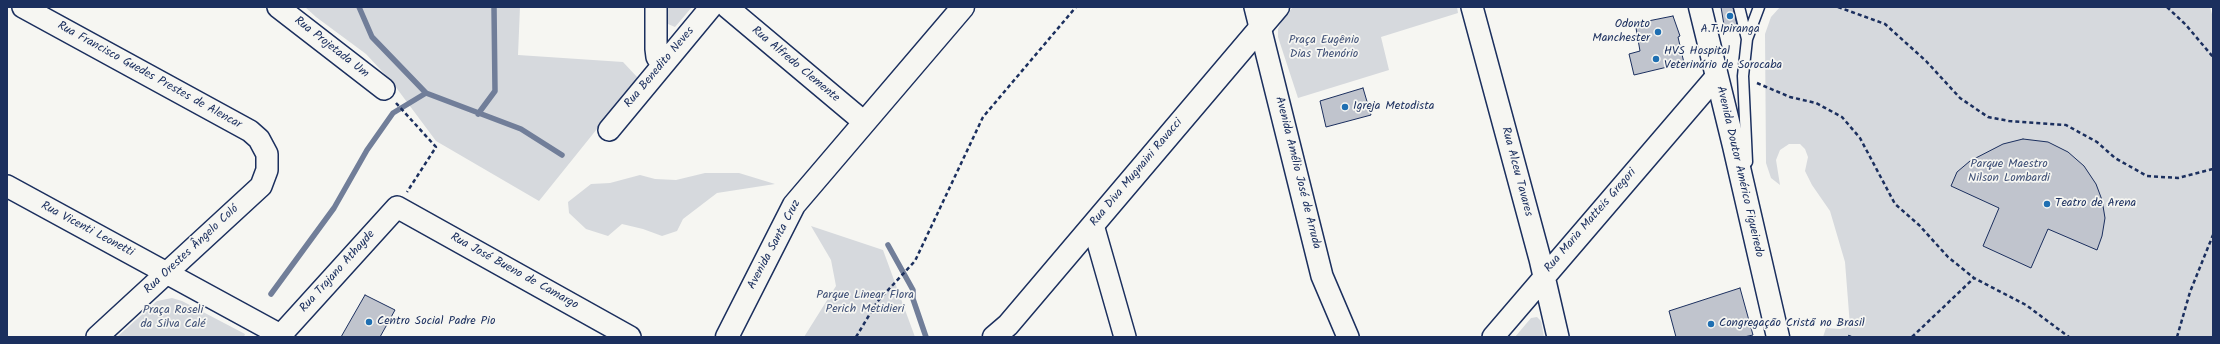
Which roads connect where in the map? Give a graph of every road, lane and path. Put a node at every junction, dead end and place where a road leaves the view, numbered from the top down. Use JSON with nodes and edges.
{"nodes":[{"id":1,"x":23,"y":7,"type":"edge"},
{"id":2,"x":278,"y":7,"type":"edge"},
{"id":3,"x":656,"y":7,"type":"edge"},
{"id":4,"x":711,"y":7,"type":"edge"},
{"id":5,"x":727,"y":7,"type":"edge"},
{"id":6,"x":963,"y":7,"type":"edge"},
{"id":7,"x":1076,"y":7,"type":"edge"},
{"id":8,"x":1278,"y":7,"type":"edge"},
{"id":9,"x":1472,"y":7,"type":"edge"},
{"id":10,"x":1700,"y":7,"type":"edge"},
{"id":11,"x":1739,"y":7,"type":"edge"},
{"id":12,"x":1759,"y":7,"type":"edge"},
{"id":13,"x":1838,"y":7,"type":"edge"},
{"id":14,"x":2167,"y":7,"type":"edge"},
{"id":15,"x":1258,"y":17,"type":"edge"},
{"id":16,"x":1747,"y":39,"type":"junction"},
{"id":17,"x":2213,"y":57,"type":"edge"},
{"id":18,"x":662,"y":65,"type":"junction"},
{"id":19,"x":1743,"y":76,"type":"junction"},
{"id":20,"x":1716,"y":77,"type":"junction"},
{"id":21,"x":390,"y":96,"type":"joint"},
{"id":22,"x":1691,"y":106,"type":"junction"},
{"id":23,"x":1726,"y":115,"type":"junction"},
{"id":24,"x":864,"y":122,"type":"junction"},
{"id":25,"x":609,"y":130,"type":"dead end"},
{"id":26,"x":267,"y":154,"type":"joint"},
{"id":27,"x":2213,"y":169,"type":"edge"},
{"id":28,"x":7,"y":186,"type":"edge"},
{"id":29,"x":397,"y":207,"type":"junction"},
{"id":30,"x":1093,"y":225,"type":"junction"},
{"id":31,"x":1751,"y":225,"type":"junction"},
{"id":32,"x":2213,"y":235,"type":"edge"},
{"id":33,"x":168,"y":273,"type":"junction"},
{"id":34,"x":1543,"y":277,"type":"junction"},
{"id":35,"x":1974,"y":278,"type":"junction"},
{"id":36,"x":281,"y":336,"type":"edge"},
{"id":37,"x":97,"y":337,"type":"edge"},
{"id":38,"x":630,"y":337,"type":"edge"},
{"id":39,"x":727,"y":337,"type":"edge"},
{"id":40,"x":856,"y":337,"type":"edge"},
{"id":41,"x":994,"y":337,"type":"edge"},
{"id":42,"x":1125,"y":337,"type":"edge"},
{"id":43,"x":1348,"y":337,"type":"edge"},
{"id":44,"x":1493,"y":337,"type":"edge"},
{"id":45,"x":1558,"y":337,"type":"edge"},
{"id":46,"x":1778,"y":337,"type":"edge"},
{"id":47,"x":1912,"y":337,"type":"edge"},
{"id":48,"x":2069,"y":337,"type":"edge"},
{"id":49,"x":2177,"y":337,"type":"edge"}],
"edges":[{"from":1,"to":26,"type":"street","name":"Rua Francisco Guedes Prestes de Alencar"},
{"from":2,"to":21,"type":"street","name":"Rua Projetada Um"},
{"from":3,"to":18,"type":"street"},
{"from":4,"to":18,"type":"street","name":"Rua Benedito Neves"},
{"from":5,"to":24,"type":"street","name":"Rua Alfredo Clemente"},
{"from":6,"to":24,"type":"main road","name":"Avenida Santa Cruz"},
{"from":7,"to":40,"type":"path"},
{"from":8,"to":15,"type":"main road","name":"Rua Diva Mugnaini Ravacci"},
{"from":9,"to":34,"type":"street","name":"Rua Alceu Tavares"},
{"from":10,"to":20,"type":"main road","name":"Avenida Doutor Américo Figueiredo"},
{"from":11,"to":16,"type":"lane"},
{"from":12,"to":16,"type":"lane"},
{"from":13,"to":27,"type":"path"},
{"from":14,"to":17,"type":"path"},
{"from":15,"to":30,"type":"main road","name":"Rua Diva Mugnaini Ravacci"},
{"from":15,"to":43,"type":"street","name":"Avenida Amélio José de Arruda"},
{"from":16,"to":19,"type":"lane"},
{"from":18,"to":25,"type":"street","name":"Rua Benedito Neves"},
{"from":19,"to":31,"type":"lane"},
{"from":19,"to":35,"type":"path"},
{"from":20,"to":22,"type":"street","name":"Rua Maria Matteis Gregori"},
{"from":20,"to":23,"type":"main road","name":"Avenida Doutor Américo Figueiredo"},
{"from":21,"to":29,"type":"path"},
{"from":22,"to":23,"type":"street"},
{"from":22,"to":34,"type":"street","name":"Rua Maria Matteis Gregori"},
{"from":23,"to":31,"type":"main road","name":"Avenida Doutor Américo Figueiredo"},
{"from":24,"to":39,"type":"main road","name":"Avenida Santa Cruz"},
{"from":26,"to":33,"type":"street","name":"Rua Orestes Ângelo Coló"},
{"from":28,"to":33,"type":"street","name":"Rua Vicenti Leonetti"},
{"from":29,"to":36,"type":"street","name":"Rua Trajano Athayde"},
{"from":29,"to":38,"type":"street","name":"Rua José Bueno de Camargo"},
{"from":30,"to":41,"type":"main road","name":"Rua Diva Mugnaini Ravacci"},
{"from":30,"to":42,"type":"street"},
{"from":31,"to":46,"type":"main road","name":"Avenida Doutor Américo Figueiredo"},
{"from":32,"to":49,"type":"path"},
{"from":33,"to":36,"type":"street","name":"Rua Vicenti Leonetti"},
{"from":33,"to":37,"type":"street","name":"Rua Orestes Ângelo Coló"},
{"from":34,"to":44,"type":"street","name":"Rua Maria Matteis Gregori"},
{"from":34,"to":45,"type":"street","name":"Rua Alceu Tavares"},
{"from":35,"to":47,"type":"path"},
{"from":35,"to":48,"type":"path"}]}
